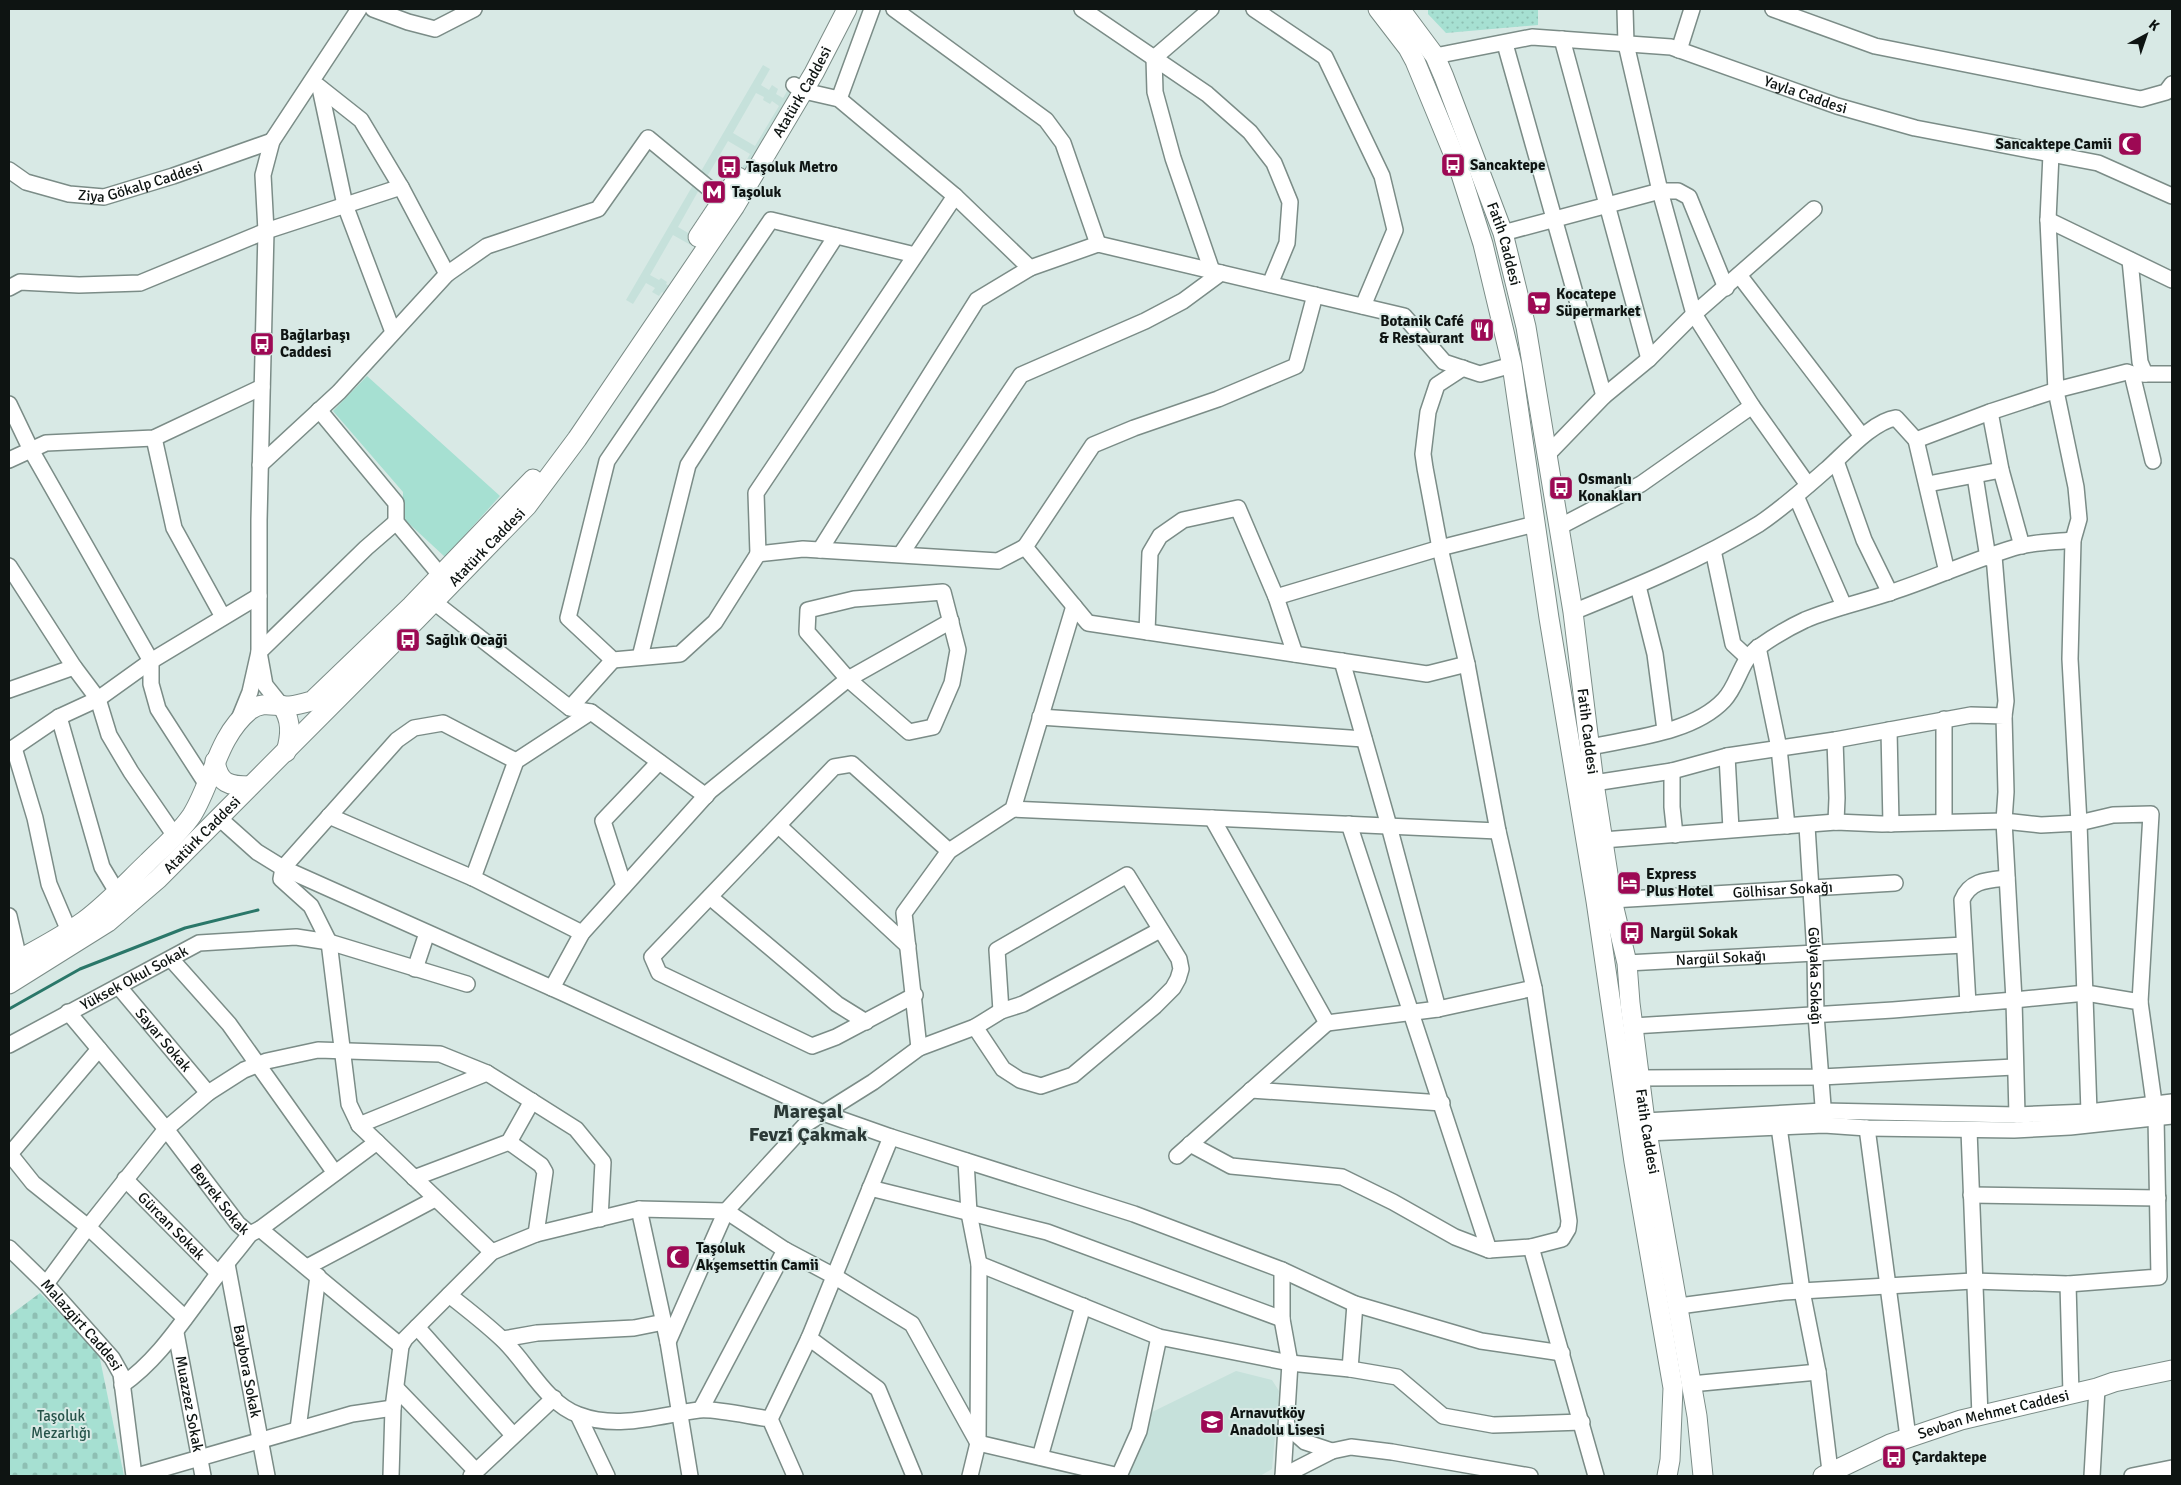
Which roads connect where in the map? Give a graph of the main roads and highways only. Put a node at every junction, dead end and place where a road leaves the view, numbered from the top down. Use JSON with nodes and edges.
{"nodes":[{"id":1,"x":834,"y":9,"type":"edge"},
{"id":2,"x":847,"y":9,"type":"edge"},
{"id":3,"x":1378,"y":9,"type":"edge"},
{"id":4,"x":1400,"y":9,"type":"edge"},
{"id":5,"x":799,"y":88,"type":"junction"},
{"id":6,"x":281,"y":705,"type":"junction"},
{"id":7,"x":286,"y":752,"type":"junction"},
{"id":8,"x":215,"y":761,"type":"junction"},
{"id":9,"x":250,"y":786,"type":"junction"},
{"id":10,"x":14,"y":962,"type":"edge"},
{"id":11,"x":9,"y":984,"type":"edge"},
{"id":12,"x":2172,"y":1370,"type":"edge"},
{"id":13,"x":1826,"y":1474,"type":"edge"},
{"id":14,"x":1667,"y":1476,"type":"edge"},
{"id":15,"x":1703,"y":1476,"type":"edge"}],
"edges":[{"from":1,"to":5,"type":"main road","name":"Atatürk Caddesi"},
{"from":2,"to":5,"type":"main road","name":"Atatürk Caddesi"},
{"from":3,"to":14,"type":"main road","name":"Fatih Caddesi"},
{"from":4,"to":15,"type":"main road","name":"Fatih Caddesi"},
{"from":5,"to":6,"type":"main road","name":"Atatürk Caddesi"},
{"from":5,"to":7,"type":"main road","name":"Atatürk Caddesi"},
{"from":6,"to":7,"type":"main road"},
{"from":6,"to":8,"type":"main road","name":"Atatürk Caddesi"},
{"from":7,"to":9,"type":"main road","name":"Atatürk Caddesi"},
{"from":8,"to":9,"type":"main road"},
{"from":8,"to":10,"type":"main road","name":"Atatürk Caddesi"},
{"from":9,"to":11,"type":"main road","name":"Atatürk Caddesi"},
{"from":12,"to":13,"type":"main road","name":"Sevban Mehmet Caddesi"}]}
